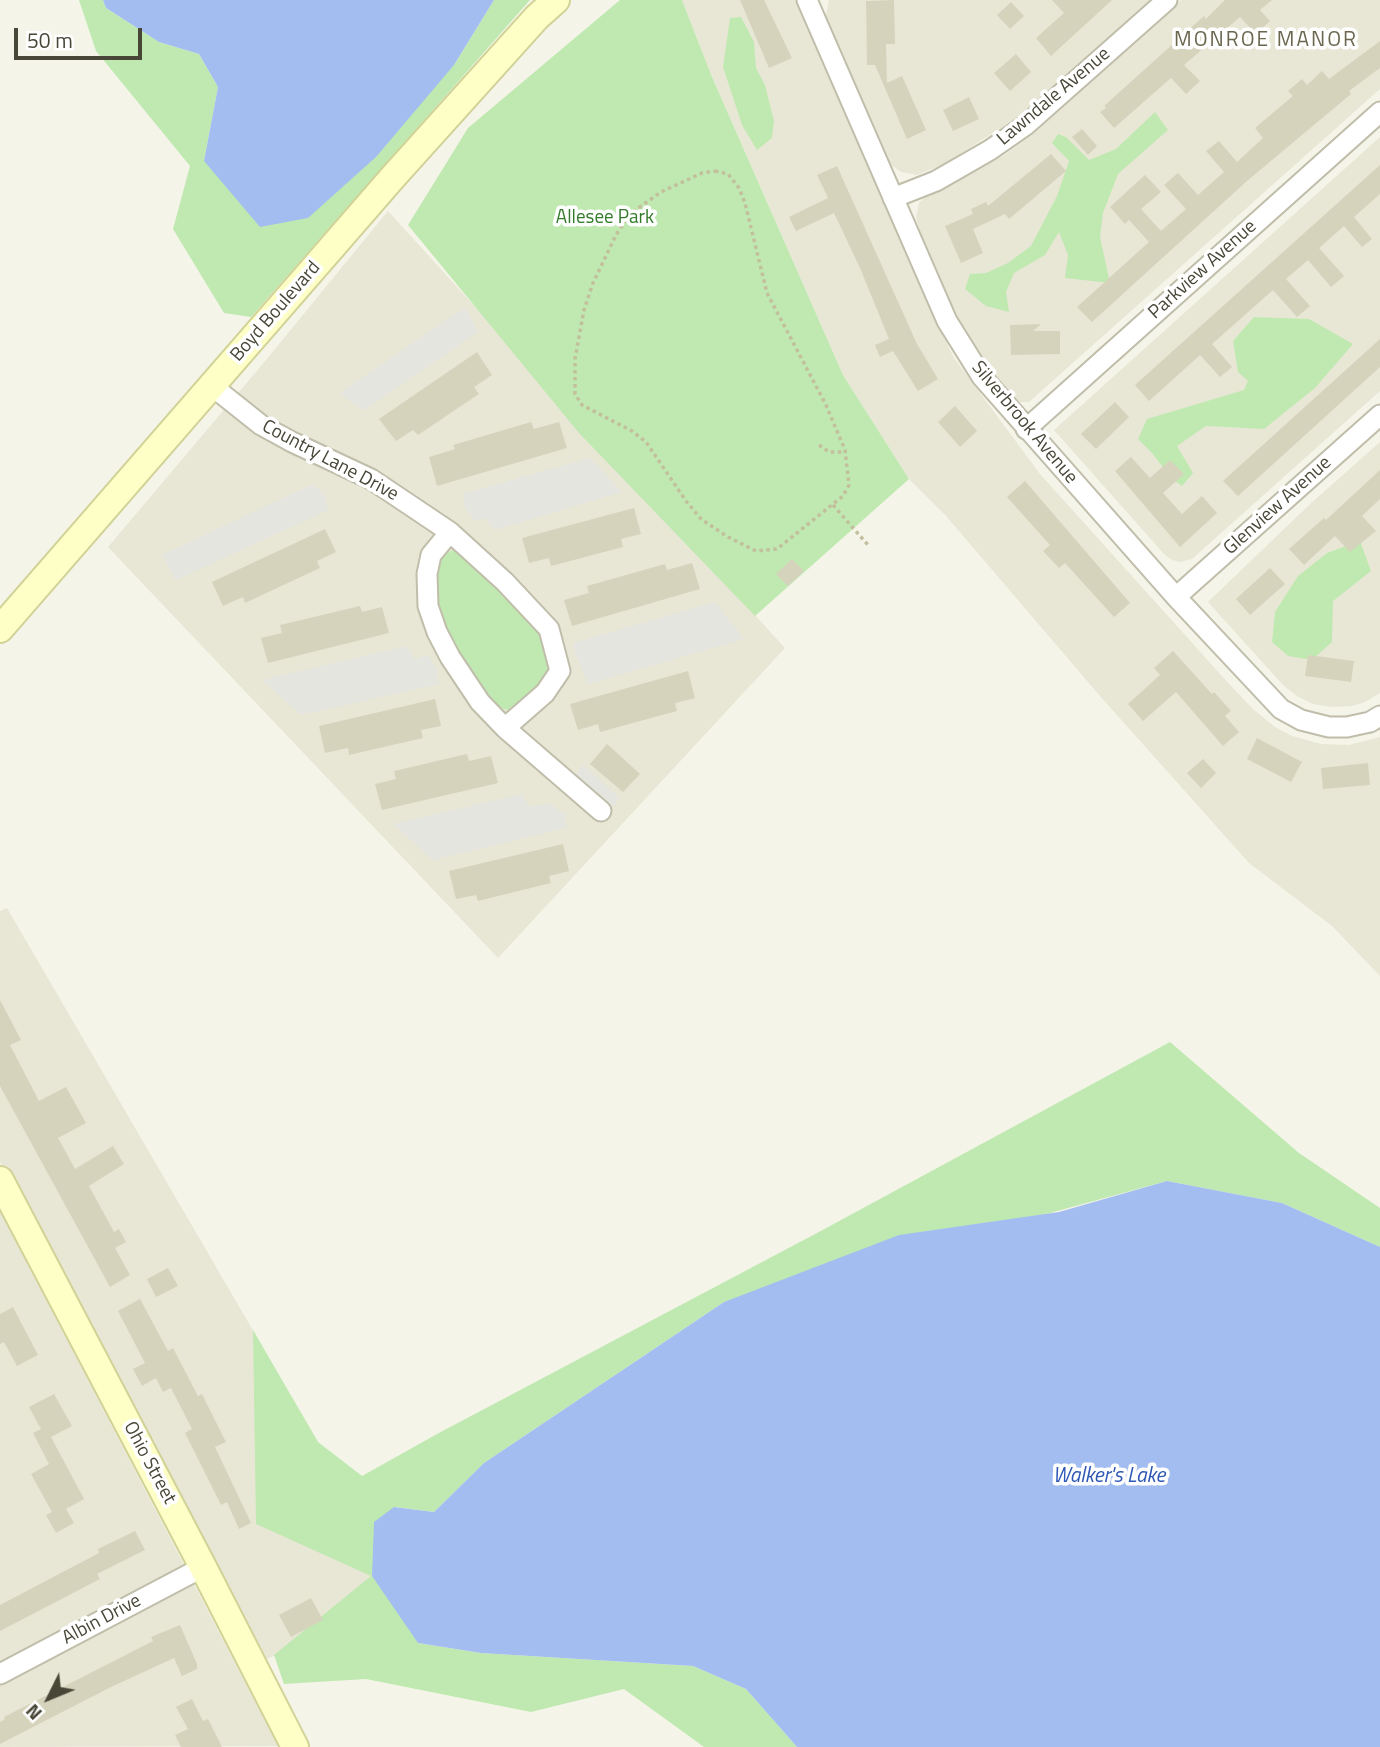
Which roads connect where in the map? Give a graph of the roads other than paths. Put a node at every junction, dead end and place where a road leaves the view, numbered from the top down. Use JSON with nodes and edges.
{"nodes":[{"id":1,"x":556,"y":0,"type":"edge"},
{"id":2,"x":807,"y":0,"type":"edge"},
{"id":3,"x":1167,"y":0,"type":"edge"},
{"id":4,"x":1380,"y":112,"type":"edge"},
{"id":5,"x":893,"y":198,"type":"junction"},
{"id":6,"x":212,"y":386,"type":"junction"},
{"id":7,"x":1380,"y":415,"type":"edge"},
{"id":8,"x":1026,"y":429,"type":"junction"},
{"id":9,"x":450,"y":532,"type":"junction"},
{"id":10,"x":1176,"y":597,"type":"junction"},
{"id":11,"x":0,"y":629,"type":"edge"},
{"id":12,"x":1380,"y":716,"type":"edge"},
{"id":13,"x":505,"y":728,"type":"junction"},
{"id":14,"x":601,"y":811,"type":"dead end"},
{"id":15,"x":0,"y":1180,"type":"edge"},
{"id":16,"x":204,"y":1567,"type":"junction"},
{"id":17,"x":0,"y":1674,"type":"edge"},
{"id":18,"x":295,"y":1747,"type":"edge"}],
"edges":[{"from":1,"to":6,"type":"street","name":"Boyd Boulevard"},
{"from":2,"to":5,"type":"street","name":"Silverbrook Avenue"},
{"from":3,"to":5,"type":"street","name":"Lawndale Avenue"},
{"from":4,"to":8,"type":"street","name":"Parkview Avenue"},
{"from":5,"to":8,"type":"street","name":"Silverbrook Avenue"},
{"from":6,"to":9,"type":"street","name":"Country Lane Drive"},
{"from":6,"to":11,"type":"street","name":"Boyd Boulevard"},
{"from":7,"to":10,"type":"street","name":"Glenview Avenue"},
{"from":8,"to":10,"type":"street","name":"Silverbrook Avenue"},
{"from":9,"to":13,"type":"street"},
{"from":9,"to":13,"type":"street","name":"Country Lane Drive"},
{"from":10,"to":12,"type":"street","name":"Silverbrook Avenue"},
{"from":13,"to":14,"type":"street"},
{"from":15,"to":16,"type":"street","name":"Ohio Street"},
{"from":16,"to":17,"type":"street","name":"Albin Drive"},
{"from":16,"to":18,"type":"street","name":"Ohio Street"}]}
